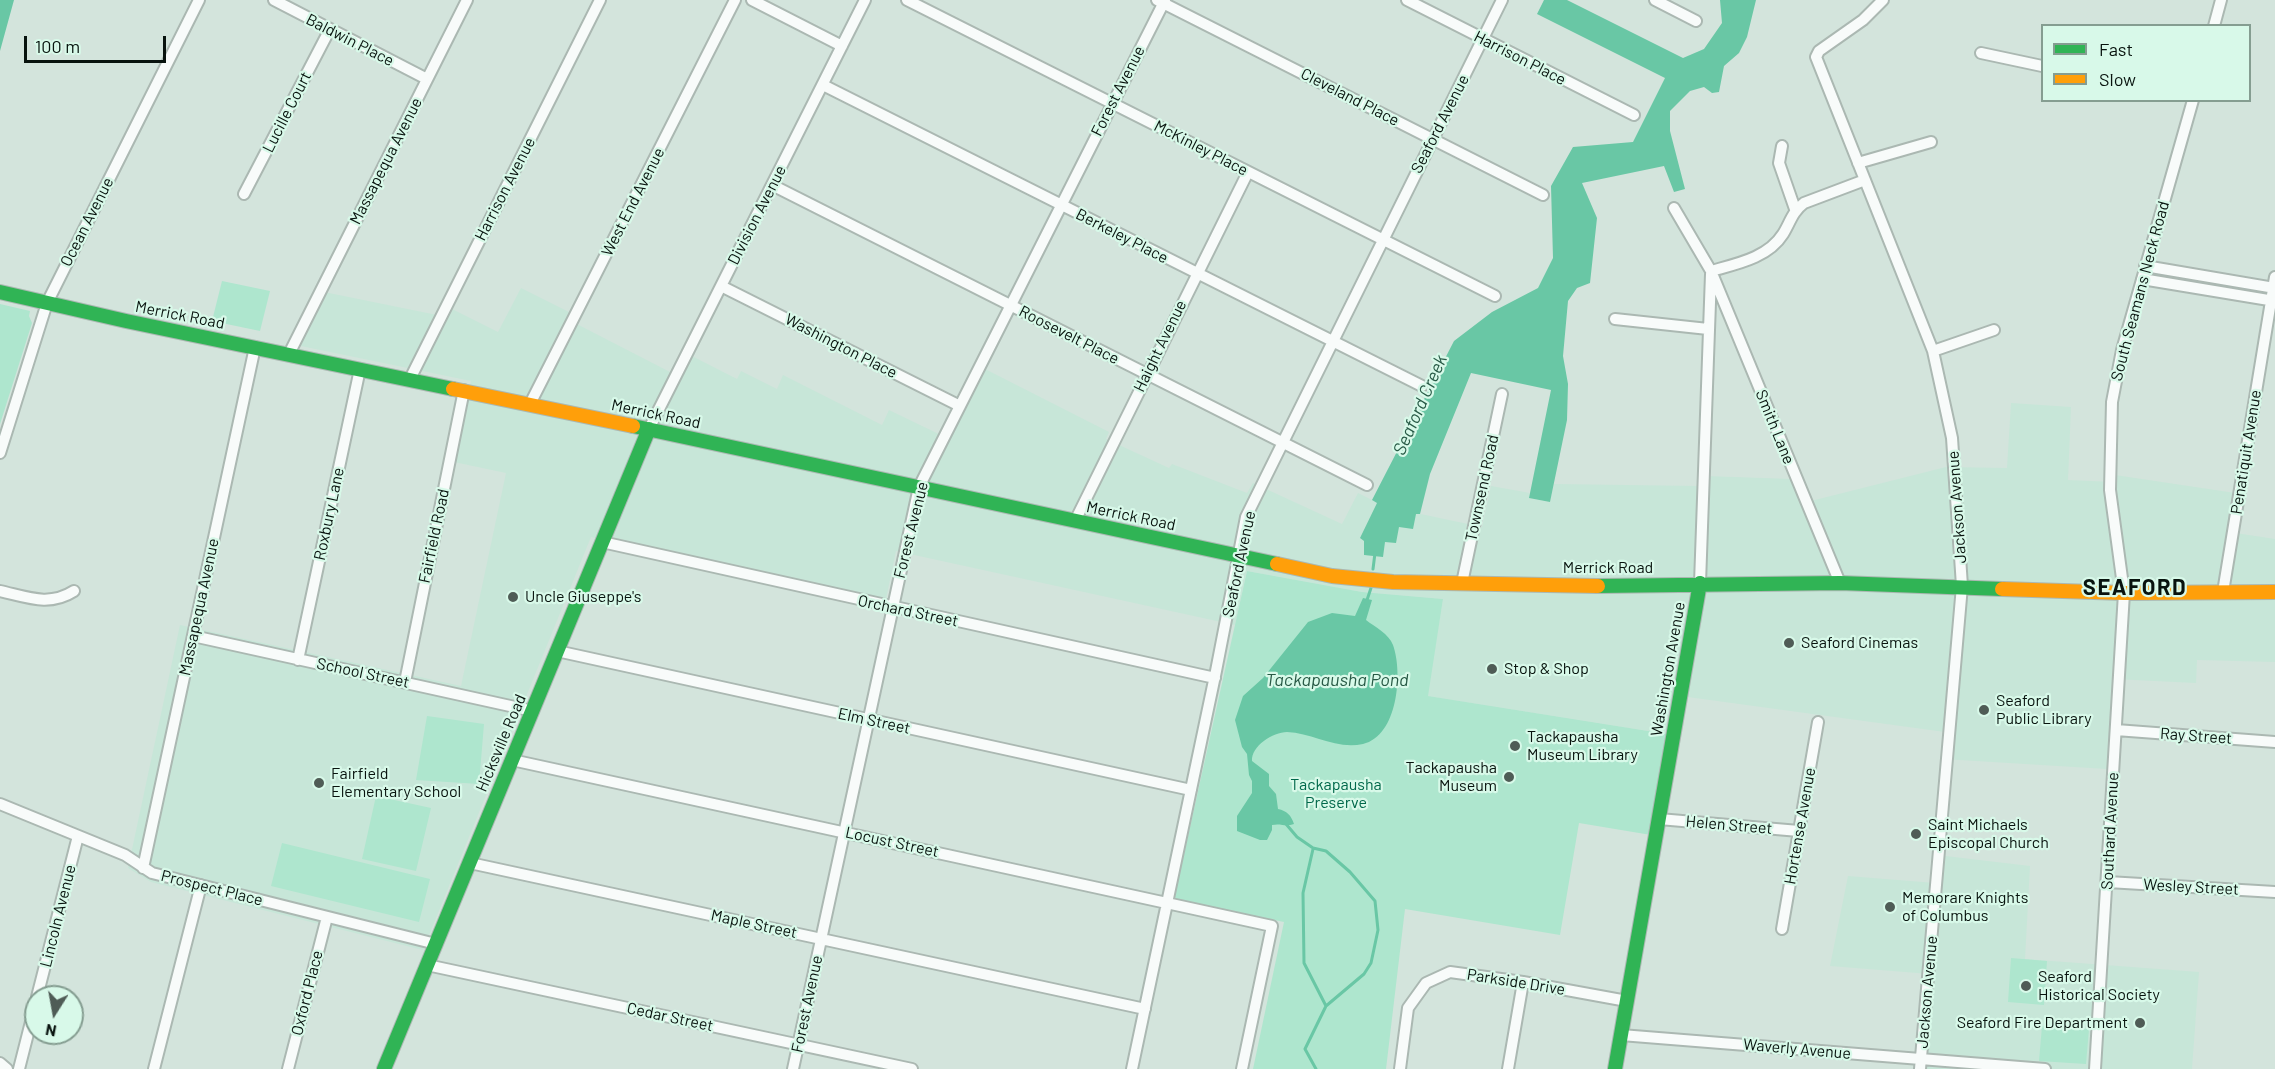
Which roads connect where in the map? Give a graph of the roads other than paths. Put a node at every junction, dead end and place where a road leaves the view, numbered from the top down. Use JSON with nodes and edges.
{"nodes":[{"id":1,"x":199,"y":0,"type":"edge"},
{"id":2,"x":274,"y":0,"type":"edge"},
{"id":3,"x":467,"y":0,"type":"edge"},
{"id":4,"x":600,"y":0,"type":"edge"},
{"id":5,"x":735,"y":0,"type":"edge"},
{"id":6,"x":752,"y":0,"type":"edge"},
{"id":7,"x":866,"y":0,"type":"edge"},
{"id":8,"x":907,"y":0,"type":"edge"},
{"id":9,"x":1407,"y":0,"type":"edge"},
{"id":10,"x":1502,"y":0,"type":"edge"},
{"id":11,"x":1655,"y":0,"type":"edge"},
{"id":12,"x":1883,"y":0,"type":"edge"},
{"id":13,"x":2221,"y":0,"type":"edge"},
{"id":14,"x":1162,"y":1,"type":"edge"},
{"id":15,"x":1696,"y":21,"type":"dead end"},
{"id":16,"x":2215,"y":24,"type":"edge"},
{"id":17,"x":330,"y":29,"type":"junction"},
{"id":18,"x":1483,"y":39,"type":"junction"},
{"id":19,"x":842,"y":46,"type":"junction"},
{"id":20,"x":1982,"y":54,"type":"dead end"},
{"id":21,"x":2041,"y":66,"type":"edge"},
{"id":22,"x":427,"y":79,"type":"junction"},
{"id":23,"x":823,"y":85,"type":"junction"},
{"id":24,"x":2192,"y":102,"type":"edge"},
{"id":25,"x":1113,"y":103,"type":"junction"},
{"id":26,"x":1634,"y":115,"type":"dead end"},
{"id":27,"x":1433,"y":139,"type":"junction"},
{"id":28,"x":1931,"y":142,"type":"dead end"},
{"id":29,"x":1782,"y":146,"type":"dead end"},
{"id":30,"x":1858,"y":163,"type":"junction"},
{"id":31,"x":1248,"y":172,"type":"junction"},
{"id":32,"x":1865,"y":180,"type":"junction"},
{"id":33,"x":772,"y":185,"type":"junction"},
{"id":34,"x":244,"y":194,"type":"dead end"},
{"id":35,"x":1543,"y":195,"type":"dead end"},
{"id":36,"x":1061,"y":204,"type":"junction"},
{"id":37,"x":1674,"y":208,"type":"dead end"},
{"id":38,"x":1795,"y":209,"type":"junction"},
{"id":39,"x":1383,"y":240,"type":"junction"},
{"id":40,"x":2145,"y":266,"type":"junction"},
{"id":41,"x":1711,"y":271,"type":"junction"},
{"id":42,"x":1196,"y":273,"type":"junction"},
{"id":43,"x":2142,"y":279,"type":"junction"},
{"id":44,"x":2274,"y":284,"type":"edge"},
{"id":45,"x":722,"y":286,"type":"junction"},
{"id":46,"x":0,"y":292,"type":"edge"},
{"id":47,"x":1495,"y":296,"type":"dead end"},
{"id":48,"x":2273,"y":301,"type":"edge"},
{"id":49,"x":48,"y":303,"type":"junction"},
{"id":50,"x":1010,"y":305,"type":"junction"},
{"id":51,"x":1615,"y":319,"type":"dead end"},
{"id":52,"x":1707,"y":328,"type":"junction"},
{"id":53,"x":1995,"y":330,"type":"dead end"},
{"id":54,"x":1332,"y":341,"type":"junction"},
{"id":55,"x":255,"y":346,"type":"junction"},
{"id":56,"x":1933,"y":351,"type":"junction"},
{"id":57,"x":289,"y":354,"type":"junction"},
{"id":58,"x":360,"y":369,"type":"junction"},
{"id":59,"x":1146,"y":374,"type":"junction"},
{"id":60,"x":410,"y":379,"type":"junction"},
{"id":61,"x":1422,"y":386,"type":"dead end"},
{"id":62,"x":464,"y":390,"type":"junction"},
{"id":63,"x":1502,"y":394,"type":"dead end"},
{"id":64,"x":531,"y":404,"type":"junction"},
{"id":65,"x":960,"y":406,"type":"junction"},
{"id":66,"x":649,"y":429,"type":"junction"},
{"id":67,"x":1282,"y":442,"type":"junction"},
{"id":68,"x":0,"y":453,"type":"edge"},
{"id":69,"x":1367,"y":484,"type":"dead end"},
{"id":70,"x":919,"y":487,"type":"junction"},
{"id":71,"x":1075,"y":521,"type":"junction"},
{"id":72,"x":602,"y":543,"type":"junction"},
{"id":73,"x":1240,"y":557,"type":"junction"},
{"id":74,"x":1462,"y":583,"type":"junction"},
{"id":75,"x":1700,"y":583,"type":"junction"},
{"id":76,"x":1840,"y":584,"type":"junction"},
{"id":77,"x":1962,"y":586,"type":"junction"},
{"id":78,"x":0,"y":591,"type":"edge"},
{"id":79,"x":74,"y":591,"type":"dead end"},
{"id":80,"x":2223,"y":592,"type":"junction"},
{"id":81,"x":2275,"y":592,"type":"edge"},
{"id":82,"x":2124,"y":593,"type":"junction"},
{"id":83,"x":893,"y":607,"type":"junction"},
{"id":84,"x":193,"y":636,"type":"junction"},
{"id":85,"x":557,"y":651,"type":"junction"},
{"id":86,"x":298,"y":660,"type":"junction"},
{"id":87,"x":1215,"y":678,"type":"junction"},
{"id":88,"x":405,"y":682,"type":"junction"},
{"id":89,"x":533,"y":711,"type":"junction"},
{"id":90,"x":868,"y":720,"type":"junction"},
{"id":91,"x":1818,"y":722,"type":"dead end"},
{"id":92,"x":2116,"y":730,"type":"junction"},
{"id":93,"x":2275,"y":742,"type":"edge"},
{"id":94,"x":512,"y":760,"type":"junction"},
{"id":95,"x":1191,"y":790,"type":"junction"},
{"id":96,"x":0,"y":804,"type":"edge"},
{"id":97,"x":1659,"y":819,"type":"junction"},
{"id":98,"x":1799,"y":831,"type":"junction"},
{"id":99,"x":844,"y":832,"type":"junction"},
{"id":100,"x":78,"y":836,"type":"junction"},
{"id":101,"x":470,"y":862,"type":"junction"},
{"id":102,"x":142,"y":868,"type":"junction"},
{"id":103,"x":2108,"y":882,"type":"junction"},
{"id":104,"x":201,"y":885,"type":"junction"},
{"id":105,"x":2275,"y":892,"type":"edge"},
{"id":106,"x":1167,"y":902,"type":"junction"},
{"id":107,"x":327,"y":917,"type":"junction"},
{"id":108,"x":1782,"y":929,"type":"dead end"},
{"id":109,"x":821,"y":938,"type":"junction"},
{"id":110,"x":436,"y":944,"type":"junction"},
{"id":111,"x":427,"y":965,"type":"junction"},
{"id":112,"x":1523,"y":982,"type":"junction"},
{"id":113,"x":40,"y":985,"type":"edge"},
{"id":114,"x":1627,"y":1001,"type":"junction"},
{"id":115,"x":1144,"y":1009,"type":"junction"},
{"id":116,"x":1621,"y":1035,"type":"junction"},
{"id":117,"x":25,"y":1045,"type":"edge"},
{"id":118,"x":799,"y":1045,"type":"junction"},
{"id":119,"x":0,"y":1064,"type":"edge"},
{"id":120,"x":1920,"y":1064,"type":"edge"},
{"id":121,"x":7,"y":1069,"type":"edge"},
{"id":122,"x":19,"y":1069,"type":"edge"},
{"id":123,"x":154,"y":1069,"type":"edge"},
{"id":124,"x":288,"y":1069,"type":"edge"},
{"id":125,"x":385,"y":1069,"type":"edge"},
{"id":126,"x":793,"y":1069,"type":"edge"},
{"id":127,"x":912,"y":1069,"type":"edge"},
{"id":128,"x":1132,"y":1069,"type":"edge"},
{"id":129,"x":1242,"y":1069,"type":"edge"},
{"id":130,"x":1400,"y":1069,"type":"edge"},
{"id":131,"x":1508,"y":1069,"type":"edge"},
{"id":132,"x":1615,"y":1069,"type":"edge"},
{"id":133,"x":2045,"y":1069,"type":"edge"},
{"id":134,"x":2095,"y":1069,"type":"edge"}],
"edges":[{"from":1,"to":49,"type":"street","name":"Ocean Avenue"},
{"from":2,"to":17,"type":"street","name":"Baldwin Place"},
{"from":3,"to":22,"type":"street","name":"Massapequa Avenue"},
{"from":4,"to":60,"type":"street","name":"Harrison Avenue"},
{"from":5,"to":64,"type":"street","name":"West End Avenue"},
{"from":6,"to":19,"type":"street"},
{"from":7,"to":19,"type":"street","name":"Division Avenue"},
{"from":8,"to":25,"type":"street","name":"McKinley Place"},
{"from":9,"to":18,"type":"street","name":"Harrison Place"},
{"from":10,"to":18,"type":"street","name":"Seaford Avenue"},
{"from":11,"to":15,"type":"street"},
{"from":12,"to":30,"type":"street","name":"Jackson Avenue"},
{"from":13,"to":16,"type":"street"},
{"from":14,"to":25,"type":"street","name":"Forest Avenue"},
{"from":14,"to":27,"type":"street","name":"Cleveland Place"},
{"from":17,"to":22,"type":"street","name":"Baldwin Place"},
{"from":17,"to":34,"type":"street","name":"Lucille Court"},
{"from":18,"to":26,"type":"street","name":"Harrison Place"},
{"from":18,"to":27,"type":"street","name":"Seaford Avenue"},
{"from":19,"to":23,"type":"street","name":"Division Avenue"},
{"from":20,"to":21,"type":"street"},
{"from":22,"to":57,"type":"street","name":"Massapequa Avenue"},
{"from":23,"to":33,"type":"street","name":"Division Avenue"},
{"from":23,"to":36,"type":"street","name":"Berkeley Place"},
{"from":24,"to":40,"type":"street","name":"South Seamans Neck Road"},
{"from":25,"to":31,"type":"street","name":"McKinley Place"},
{"from":25,"to":36,"type":"street","name":"Forest Avenue"},
{"from":27,"to":35,"type":"street","name":"Cleveland Place"},
{"from":27,"to":39,"type":"street","name":"Seaford Avenue"},
{"from":28,"to":30,"type":"street"},
{"from":29,"to":38,"type":"street"},
{"from":30,"to":32,"type":"street","name":"Jackson Avenue"},
{"from":31,"to":39,"type":"street","name":"McKinley Place"},
{"from":31,"to":42,"type":"street","name":"Haight Avenue"},
{"from":32,"to":38,"type":"street"},
{"from":32,"to":56,"type":"street","name":"Jackson Avenue"},
{"from":33,"to":45,"type":"street","name":"Division Avenue"},
{"from":33,"to":50,"type":"street","name":"Roosevelt Place"},
{"from":36,"to":42,"type":"street","name":"Berkeley Place"},
{"from":36,"to":50,"type":"street","name":"Forest Avenue"},
{"from":37,"to":41,"type":"street","name":"Smith Lane"},
{"from":38,"to":41,"type":"street"},
{"from":39,"to":47,"type":"street","name":"McKinley Place"},
{"from":39,"to":54,"type":"street","name":"Seaford Avenue"},
{"from":40,"to":43,"type":"street","name":"South Seamans Neck Road"},
{"from":40,"to":44,"type":"street"},
{"from":41,"to":52,"type":"street","name":"Washington Avenue"},
{"from":41,"to":76,"type":"street","name":"Smith Lane"},
{"from":42,"to":54,"type":"street","name":"Berkeley Place"},
{"from":42,"to":59,"type":"street","name":"Haight Avenue"},
{"from":43,"to":48,"type":"street"},
{"from":43,"to":82,"type":"street","name":"South Seamans Neck Road"},
{"from":44,"to":48,"type":"street","name":"Penatiquit Avenue"},
{"from":45,"to":65,"type":"street","name":"Washington Place"},
{"from":45,"to":66,"type":"street","name":"Division Avenue"},
{"from":46,"to":49,"type":"main road","name":"Merrick Road"},
{"from":48,"to":80,"type":"street","name":"Penatiquit Avenue"},
{"from":49,"to":55,"type":"main road","name":"Merrick Road"},
{"from":49,"to":68,"type":"street","name":"Ocean Avenue"},
{"from":50,"to":59,"type":"street","name":"Roosevelt Place"},
{"from":50,"to":65,"type":"street","name":"Forest Avenue"},
{"from":51,"to":52,"type":"street"},
{"from":52,"to":75,"type":"street","name":"Washington Avenue"},
{"from":53,"to":56,"type":"street"},
{"from":54,"to":61,"type":"street","name":"Berkeley Place"},
{"from":54,"to":67,"type":"street","name":"Seaford Avenue"},
{"from":55,"to":57,"type":"main road","name":"Merrick Road"},
{"from":55,"to":84,"type":"street","name":"Massapequa Avenue"},
{"from":56,"to":77,"type":"street","name":"Jackson Avenue"},
{"from":57,"to":58,"type":"main road","name":"Merrick Road"},
{"from":58,"to":60,"type":"main road","name":"Merrick Road"},
{"from":58,"to":86,"type":"street","name":"Roxbury Lane"},
{"from":59,"to":67,"type":"street","name":"Roosevelt Place"},
{"from":59,"to":71,"type":"street","name":"Haight Avenue"},
{"from":60,"to":62,"type":"main road","name":"Merrick Road"},
{"from":62,"to":64,"type":"main road","name":"Merrick Road"},
{"from":62,"to":88,"type":"street","name":"Fairfield Road"},
{"from":63,"to":74,"type":"street","name":"Townsend Road"},
{"from":64,"to":66,"type":"main road","name":"Merrick Road"},
{"from":65,"to":70,"type":"street","name":"Forest Avenue"},
{"from":66,"to":70,"type":"main road","name":"Merrick Road"},
{"from":66,"to":72,"type":"main road","name":"Hicksville Road"},
{"from":67,"to":69,"type":"street","name":"Roosevelt Place"},
{"from":67,"to":73,"type":"street","name":"Seaford Avenue"},
{"from":70,"to":71,"type":"main road","name":"Merrick Road"},
{"from":70,"to":83,"type":"street","name":"Forest Avenue"},
{"from":71,"to":73,"type":"main road","name":"Merrick Road"},
{"from":72,"to":83,"type":"street","name":"Orchard Street"},
{"from":72,"to":85,"type":"main road","name":"Hicksville Road"},
{"from":73,"to":74,"type":"main road","name":"Merrick Road"},
{"from":73,"to":87,"type":"street","name":"Seaford Avenue"},
{"from":74,"to":75,"type":"main road","name":"Merrick Road"},
{"from":75,"to":76,"type":"main road","name":"Merrick Road"},
{"from":75,"to":97,"type":"main road","name":"Washington Avenue"},
{"from":76,"to":77,"type":"main road","name":"Merrick Road"},
{"from":77,"to":82,"type":"main road","name":"Merrick Road"},
{"from":77,"to":120,"type":"street","name":"Jackson Avenue"},
{"from":78,"to":79,"type":"street"},
{"from":80,"to":81,"type":"main road","name":"Merrick Road"},
{"from":80,"to":82,"type":"main road","name":"Merrick Road"},
{"from":82,"to":92,"type":"street","name":"Southard Avenue"},
{"from":83,"to":87,"type":"street","name":"Orchard Street"},
{"from":83,"to":90,"type":"street","name":"Forest Avenue"},
{"from":84,"to":86,"type":"street","name":"School Street"},
{"from":84,"to":102,"type":"street","name":"Massapequa Avenue"},
{"from":85,"to":89,"type":"main road","name":"Hicksville Road"},
{"from":85,"to":90,"type":"street","name":"Elm Street"},
{"from":86,"to":88,"type":"street","name":"School Street"},
{"from":87,"to":95,"type":"street","name":"Seaford Avenue"},
{"from":88,"to":89,"type":"street","name":"School Street"},
{"from":89,"to":94,"type":"main road","name":"Hicksville Road"},
{"from":90,"to":95,"type":"street","name":"Elm Street"},
{"from":90,"to":99,"type":"street","name":"Forest Avenue"},
{"from":91,"to":98,"type":"street","name":"Hortense Avenue"},
{"from":92,"to":93,"type":"street","name":"Ray Street"},
{"from":92,"to":103,"type":"street","name":"Southard Avenue"},
{"from":94,"to":99,"type":"street","name":"Locust Street"},
{"from":94,"to":101,"type":"main road","name":"Hicksville Road"},
{"from":95,"to":106,"type":"street","name":"Seaford Avenue"},
{"from":96,"to":100,"type":"street","name":"Prospect Place"},
{"from":97,"to":98,"type":"street","name":"Helen Street"},
{"from":97,"to":114,"type":"main road","name":"Washington Avenue"},
{"from":98,"to":108,"type":"street","name":"Hortense Avenue"},
{"from":99,"to":106,"type":"street","name":"Locust Street"},
{"from":99,"to":109,"type":"street","name":"Forest Avenue"},
{"from":100,"to":102,"type":"street","name":"Prospect Place"},
{"from":100,"to":113,"type":"street","name":"Lincoln Avenue"},
{"from":101,"to":109,"type":"street","name":"Maple Street"},
{"from":101,"to":110,"type":"main road","name":"Hicksville Road"},
{"from":102,"to":104,"type":"street","name":"Prospect Place"},
{"from":103,"to":105,"type":"street","name":"Wesley Street"},
{"from":103,"to":134,"type":"street","name":"Southard Avenue"},
{"from":104,"to":107,"type":"street","name":"Prospect Place"},
{"from":104,"to":123,"type":"street"},
{"from":106,"to":115,"type":"street","name":"Seaford Avenue"},
{"from":106,"to":129,"type":"street","name":"Locust Street"},
{"from":107,"to":110,"type":"street","name":"Prospect Place"},
{"from":107,"to":124,"type":"street","name":"Oxford Place"},
{"from":109,"to":115,"type":"street","name":"Maple Street"},
{"from":109,"to":118,"type":"street","name":"Forest Avenue"},
{"from":110,"to":111,"type":"main road","name":"Hicksville Road"},
{"from":111,"to":118,"type":"street","name":"Cedar Street"},
{"from":111,"to":125,"type":"main road","name":"Hicksville Road"},
{"from":112,"to":114,"type":"street","name":"Parkside Drive"},
{"from":112,"to":130,"type":"street","name":"Parkside Drive"},
{"from":112,"to":131,"type":"street"},
{"from":114,"to":116,"type":"main road","name":"Washington Avenue"},
{"from":115,"to":128,"type":"street","name":"Seaford Avenue"},
{"from":116,"to":120,"type":"street","name":"Waverly Avenue"},
{"from":116,"to":132,"type":"main road","name":"Washington Avenue"},
{"from":117,"to":122,"type":"street"},
{"from":118,"to":126,"type":"street","name":"Forest Avenue"},
{"from":118,"to":127,"type":"street","name":"Cedar Street"},
{"from":119,"to":121,"type":"street"},
{"from":120,"to":133,"type":"street","name":"Waverly Avenue"}]}
